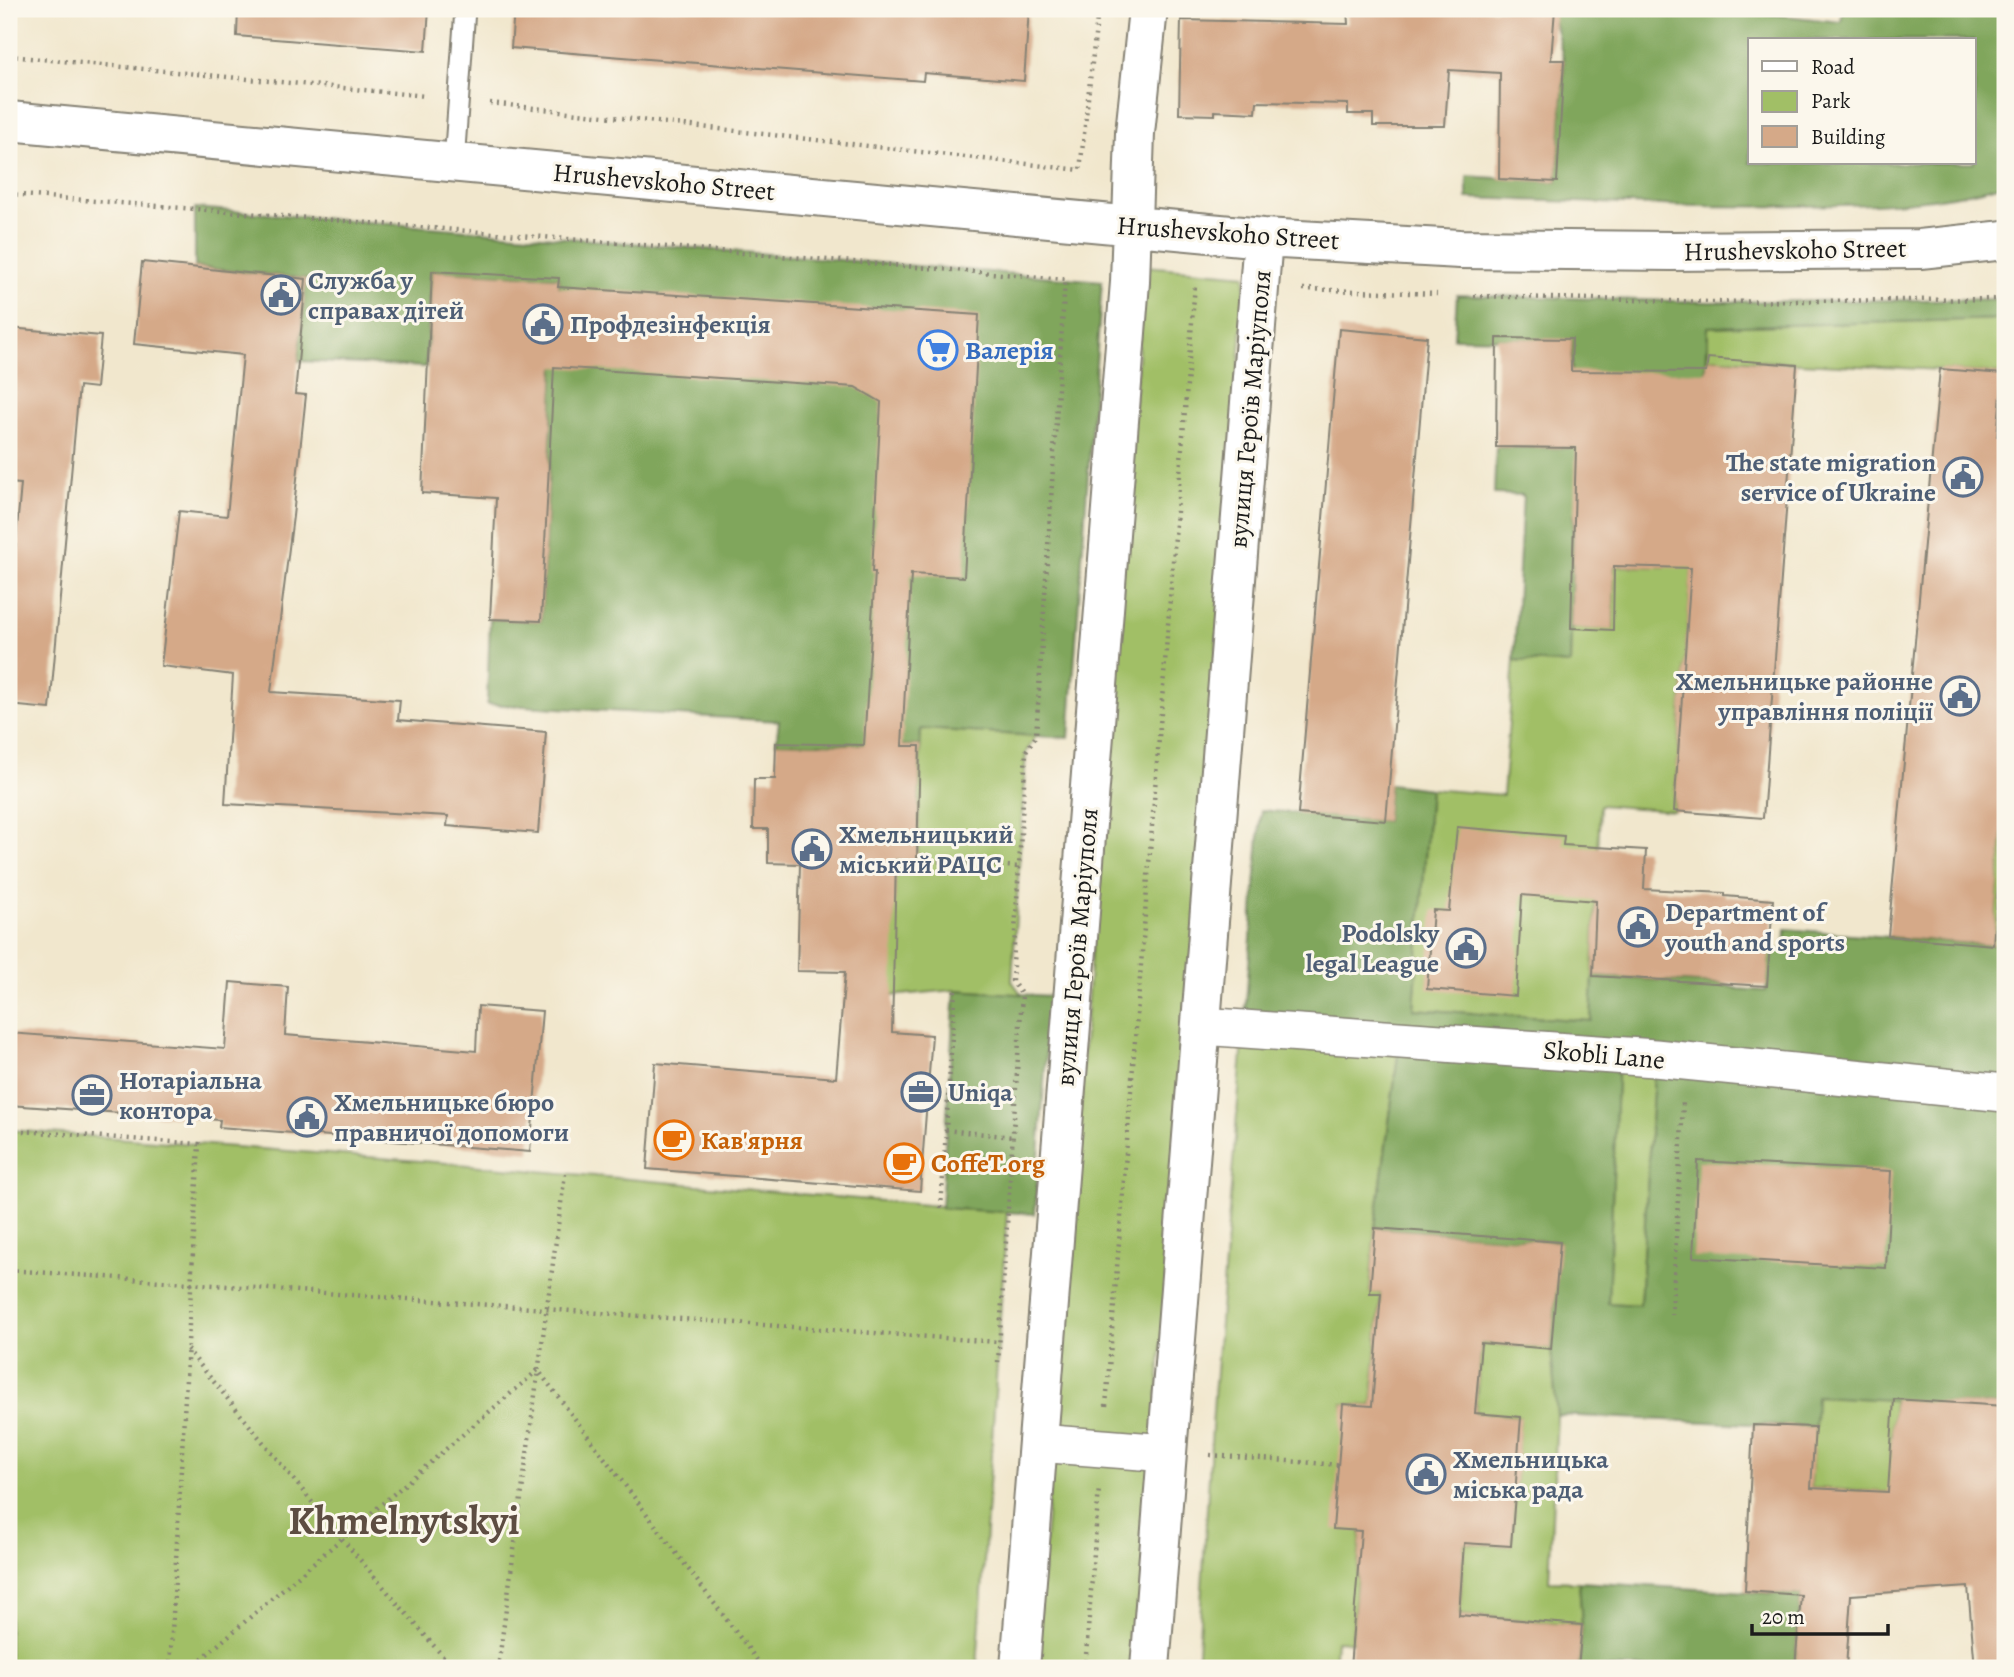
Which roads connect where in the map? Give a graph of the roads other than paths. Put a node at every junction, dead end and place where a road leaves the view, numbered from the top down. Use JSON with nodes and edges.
{"nodes":[{"id":1,"x":465,"y":9,"type":"edge"},
{"id":2,"x":1148,"y":9,"type":"edge"},
{"id":3,"x":9,"y":121,"type":"edge"},
{"id":4,"x":454,"y":163,"type":"junction"},
{"id":5,"x":1134,"y":226,"type":"junction"},
{"id":6,"x":1263,"y":238,"type":"junction"},
{"id":7,"x":2005,"y":240,"type":"edge"},
{"id":8,"x":1201,"y":1026,"type":"junction"},
{"id":9,"x":2005,"y":1093,"type":"edge"},
{"id":10,"x":1038,"y":1443,"type":"junction"},
{"id":11,"x":1167,"y":1453,"type":"junction"},
{"id":12,"x":1020,"y":1668,"type":"edge"},
{"id":13,"x":1150,"y":1668,"type":"edge"}],
"edges":[{"from":1,"to":4,"type":"lane"},
{"from":2,"to":5,"type":"street","name":"вулиця Героїв Маріуполя"},
{"from":3,"to":4,"type":"street","name":"Hrushevskoho Street"},
{"from":4,"to":5,"type":"street","name":"Hrushevskoho Street"},
{"from":5,"to":6,"type":"street","name":"Hrushevskoho Street"},
{"from":5,"to":10,"type":"street","name":"вулиця Героїв Маріуполя"},
{"from":6,"to":7,"type":"street","name":"Hrushevskoho Street"},
{"from":6,"to":8,"type":"street","name":"вулиця Героїв Маріуполя"},
{"from":8,"to":9,"type":"street","name":"Skobli Lane"},
{"from":8,"to":11,"type":"street","name":"вулиця Героїв Маріуполя"},
{"from":10,"to":11,"type":"street"},
{"from":10,"to":12,"type":"street","name":"вулиця Героїв Маріуполя"},
{"from":11,"to":13,"type":"street","name":"вулиця Героїв Маріуполя"}]}
